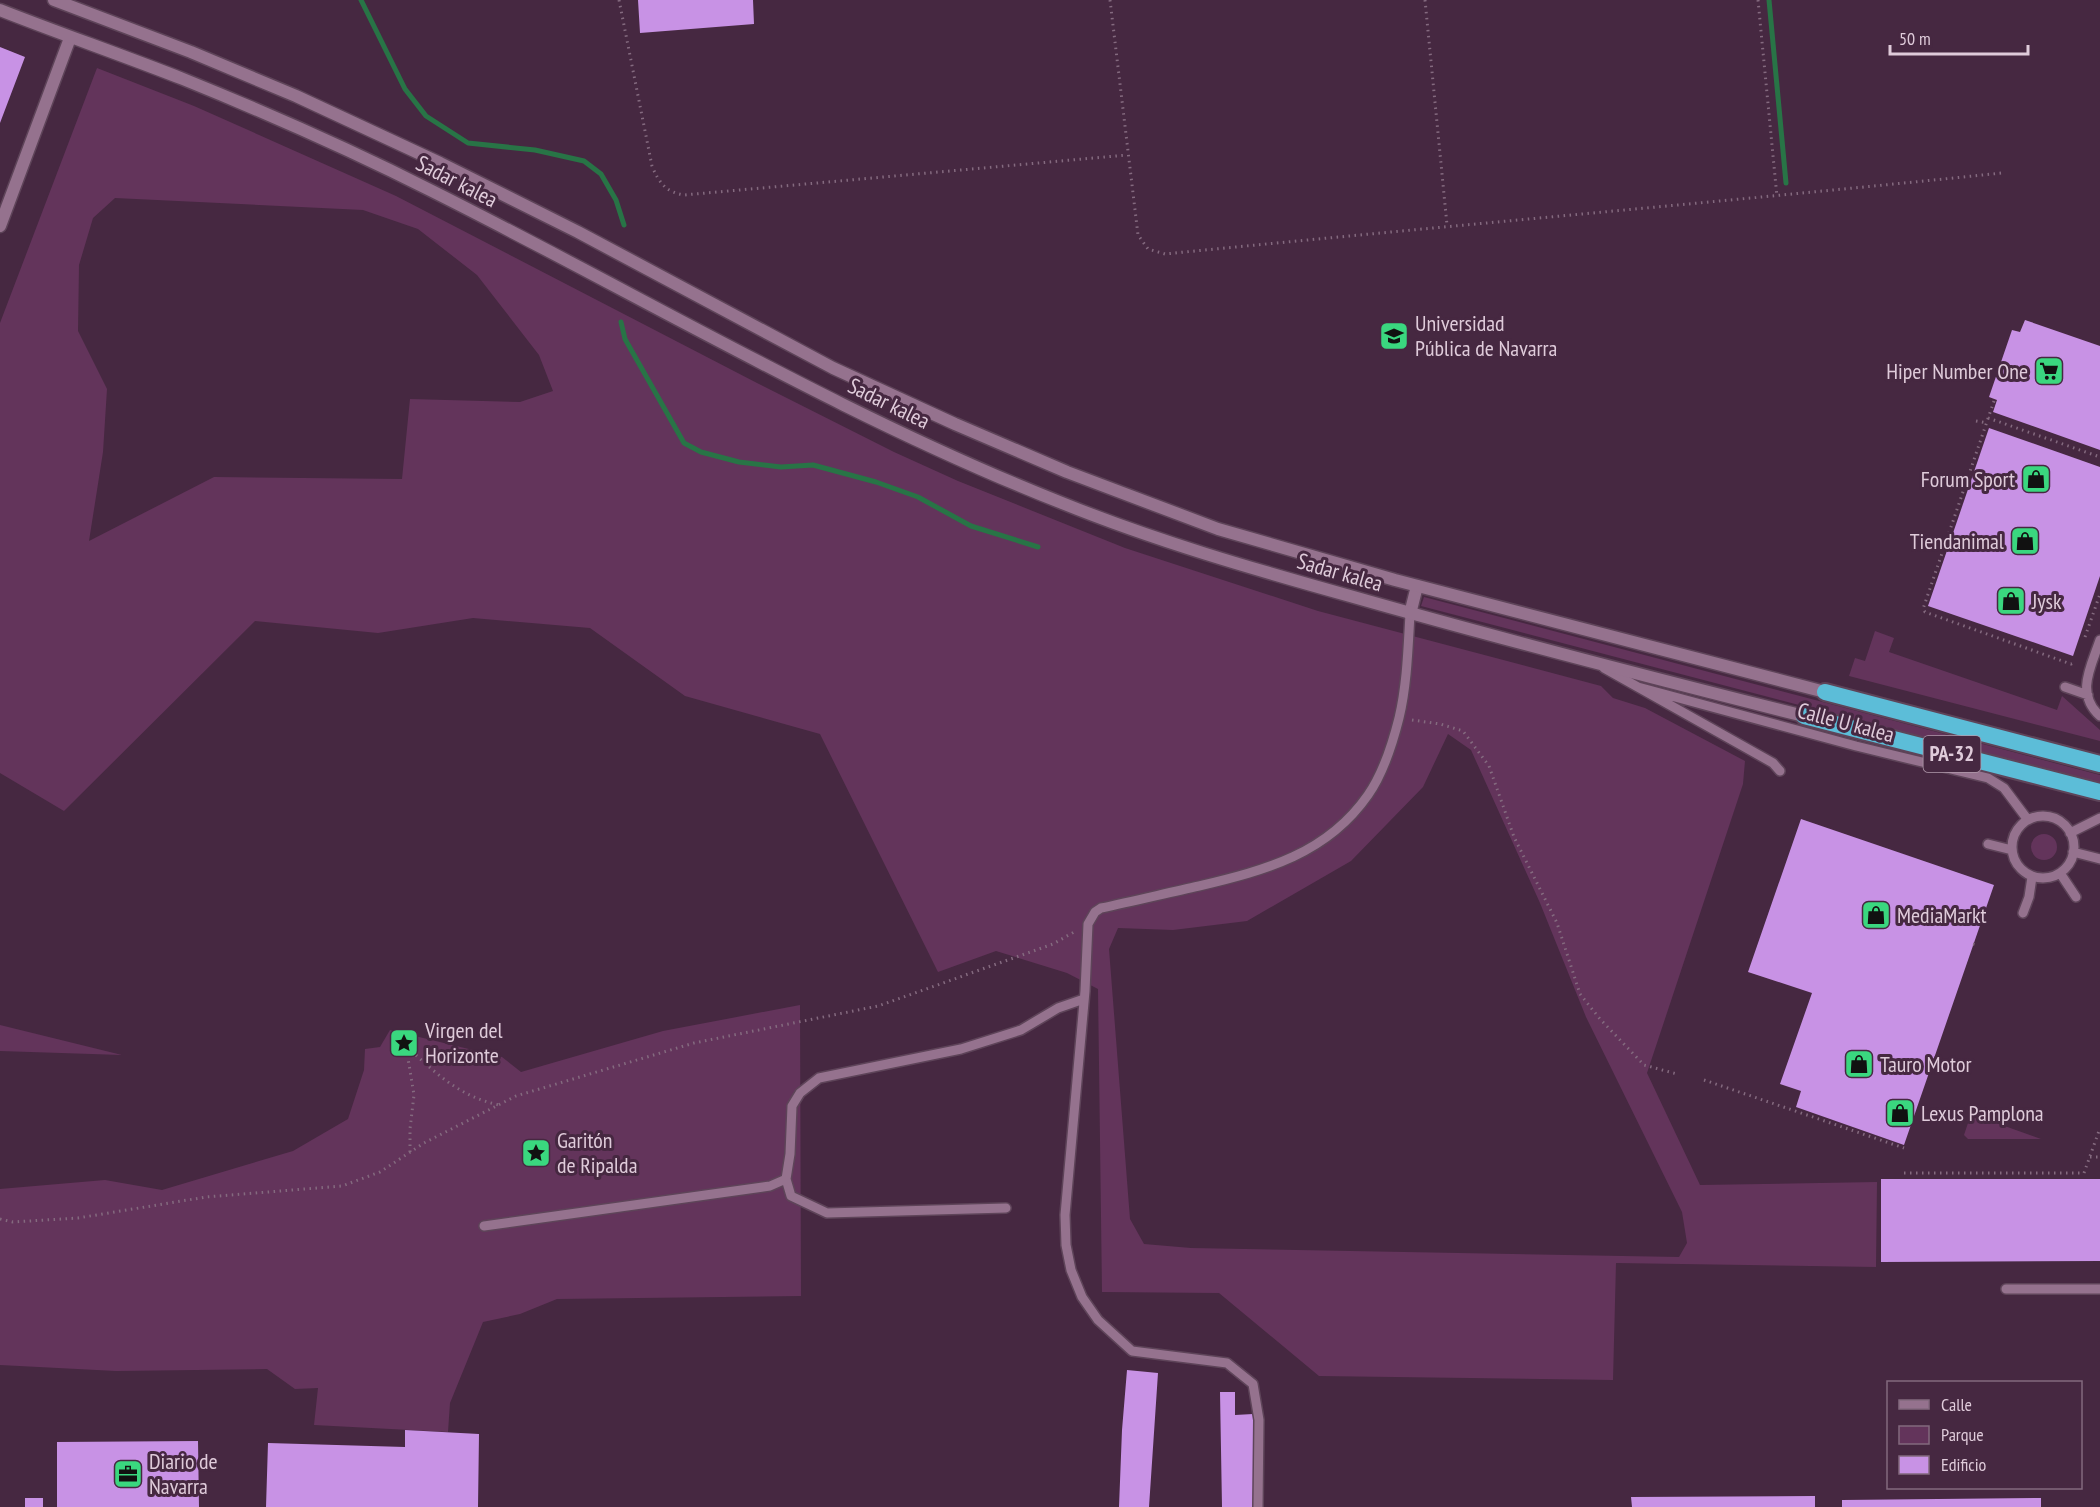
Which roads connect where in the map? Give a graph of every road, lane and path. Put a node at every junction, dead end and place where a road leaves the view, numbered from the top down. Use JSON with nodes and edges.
{"nodes":[{"id":1,"x":54,"y":0,"type":"edge"},
{"id":2,"x":619,"y":0,"type":"edge"},
{"id":3,"x":1110,"y":0,"type":"edge"},
{"id":4,"x":1425,"y":0,"type":"edge"},
{"id":5,"x":1758,"y":0,"type":"edge"},
{"id":6,"x":0,"y":10,"type":"edge"},
{"id":7,"x":70,"y":38,"type":"junction"},
{"id":8,"x":1127,"y":155,"type":"junction"},
{"id":9,"x":2002,"y":173,"type":"dead end"},
{"id":10,"x":1777,"y":197,"type":"junction"},
{"id":11,"x":1447,"y":225,"type":"junction"},
{"id":12,"x":0,"y":226,"type":"edge"},
{"id":13,"x":1994,"y":401,"type":"dead end"},
{"id":14,"x":1988,"y":420,"type":"junction"},
{"id":15,"x":1976,"y":421,"type":"dead end"},
{"id":16,"x":2100,"y":457,"type":"edge"},
{"id":17,"x":1417,"y":586,"type":"junction"},
{"id":18,"x":1410,"y":614,"type":"junction"},
{"id":19,"x":2100,"y":640,"type":"edge"},
{"id":20,"x":2076,"y":662,"type":"dead end"},
{"id":21,"x":1597,"y":664,"type":"junction"},
{"id":22,"x":1638,"y":687,"type":"junction"},
{"id":23,"x":2065,"y":687,"type":"dead end"},
{"id":24,"x":1825,"y":692,"type":"joint"},
{"id":25,"x":2088,"y":694,"type":"junction"},
{"id":26,"x":1804,"y":716,"type":"joint"},
{"id":27,"x":2100,"y":716,"type":"edge"},
{"id":28,"x":1399,"y":718,"type":"junction"},
{"id":29,"x":2100,"y":764,"type":"edge"},
{"id":30,"x":1780,"y":771,"type":"dead end"},
{"id":31,"x":2100,"y":792,"type":"edge"},
{"id":32,"x":2100,"y":818,"type":"edge"},
{"id":33,"x":2028,"y":820,"type":"junction"},
{"id":34,"x":2070,"y":833,"type":"junction"},
{"id":35,"x":1988,"y":844,"type":"dead end"},
{"id":36,"x":2012,"y":850,"type":"junction"},
{"id":37,"x":2073,"y":852,"type":"junction"},
{"id":38,"x":2100,"y":859,"type":"edge"},
{"id":39,"x":2060,"y":873,"type":"junction"},
{"id":40,"x":2032,"y":876,"type":"junction"},
{"id":41,"x":2076,"y":897,"type":"dead end"},
{"id":42,"x":2023,"y":914,"type":"dead end"},
{"id":43,"x":1088,"y":924,"type":"junction"},
{"id":44,"x":1084,"y":999,"type":"junction"},
{"id":45,"x":1677,"y":1074,"type":"dead end"},
{"id":46,"x":1704,"y":1080,"type":"dead end"},
{"id":47,"x":499,"y":1105,"type":"junction"},
{"id":48,"x":2100,"y":1128,"type":"edge"},
{"id":49,"x":1904,"y":1148,"type":"dead end"},
{"id":50,"x":410,"y":1152,"type":"junction"},
{"id":51,"x":2090,"y":1157,"type":"junction"},
{"id":52,"x":2100,"y":1157,"type":"edge"},
{"id":53,"x":1904,"y":1173,"type":"dead end"},
{"id":54,"x":786,"y":1179,"type":"junction"},
{"id":55,"x":1006,"y":1208,"type":"dead end"},
{"id":56,"x":0,"y":1219,"type":"edge"},
{"id":57,"x":484,"y":1226,"type":"dead end"},
{"id":58,"x":2006,"y":1288,"type":"dead end"},
{"id":59,"x":2100,"y":1289,"type":"edge"},
{"id":60,"x":1258,"y":1507,"type":"edge"}],
"edges":[{"from":1,"to":17,"type":"street","name":"Sadar kalea"},
{"from":2,"to":8,"type":"path"},
{"from":3,"to":8,"type":"path"},
{"from":4,"to":11,"type":"path"},
{"from":5,"to":10,"type":"path"},
{"from":6,"to":7,"type":"street","name":"Sadar kalea"},
{"from":7,"to":12,"type":"street"},
{"from":7,"to":18,"type":"street","name":"Sadar kalea"},
{"from":8,"to":11,"type":"path"},
{"from":9,"to":10,"type":"path"},
{"from":10,"to":11,"type":"path"},
{"from":13,"to":14,"type":"path"},
{"from":14,"to":15,"type":"path"},
{"from":14,"to":16,"type":"path"},
{"from":14,"to":20,"type":"path"},
{"from":17,"to":18,"type":"street"},
{"from":17,"to":24,"type":"street","name":"Sadar kalea"},
{"from":18,"to":21,"type":"street","name":"Sadar kalea"},
{"from":18,"to":28,"type":"lane"},
{"from":19,"to":25,"type":"lane"},
{"from":21,"to":22,"type":"lane","name":"Calle U kalea"},
{"from":21,"to":26,"type":"street","name":"Sadar kalea"},
{"from":22,"to":30,"type":"lane","name":"Calle U kalea"},
{"from":22,"to":33,"type":"lane","name":"Calle U kalea"},
{"from":23,"to":25,"type":"lane"},
{"from":24,"to":29,"type":"highway","number":"PA-32"},
{"from":25,"to":27,"type":"lane"},
{"from":26,"to":31,"type":"highway","name":"PA-32","number":"PA-32"},
{"from":28,"to":43,"type":"lane"},
{"from":28,"to":45,"type":"path"},
{"from":32,"to":34,"type":"lane"},
{"from":33,"to":34,"type":"lane"},
{"from":33,"to":36,"type":"lane"},
{"from":34,"to":37,"type":"lane"},
{"from":35,"to":36,"type":"lane"},
{"from":36,"to":40,"type":"lane"},
{"from":37,"to":38,"type":"lane"},
{"from":37,"to":39,"type":"lane"},
{"from":39,"to":40,"type":"lane"},
{"from":39,"to":41,"type":"lane"},
{"from":40,"to":42,"type":"lane"},
{"from":43,"to":44,"type":"lane"},
{"from":43,"to":47,"type":"path"},
{"from":44,"to":54,"type":"lane"},
{"from":44,"to":60,"type":"lane"},
{"from":46,"to":49,"type":"path"},
{"from":47,"to":50,"type":"path"},
{"from":47,"to":50,"type":"path"},
{"from":48,"to":51,"type":"path"},
{"from":50,"to":56,"type":"path"},
{"from":51,"to":52,"type":"path"},
{"from":51,"to":53,"type":"path"},
{"from":54,"to":55,"type":"lane"},
{"from":54,"to":57,"type":"lane"},
{"from":58,"to":59,"type":"lane"}]}
